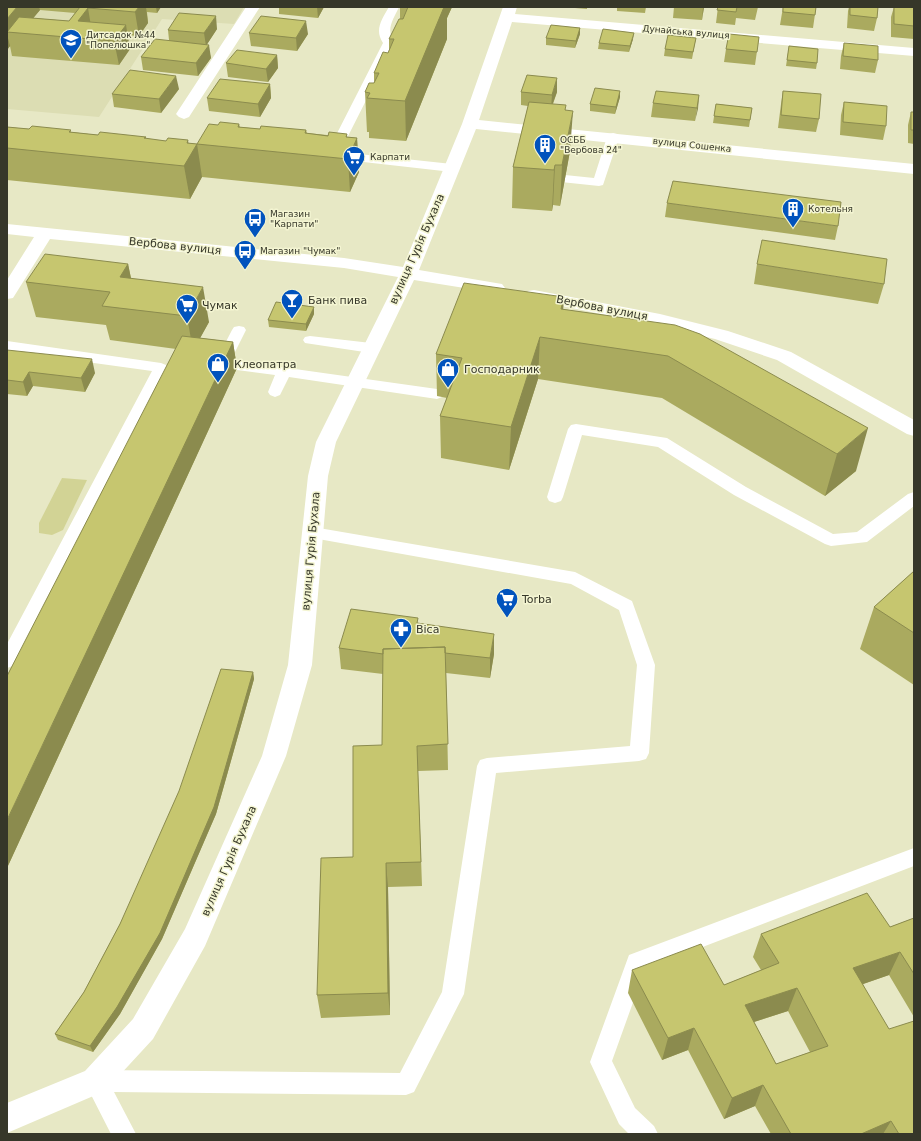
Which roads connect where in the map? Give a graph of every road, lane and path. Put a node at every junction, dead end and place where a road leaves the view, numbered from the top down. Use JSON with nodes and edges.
{"nodes":[{"id":1,"x":253,"y":7,"type":"edge"},
{"id":2,"x":394,"y":7,"type":"edge"},
{"id":3,"x":508,"y":12,"type":"edge"},
{"id":4,"x":914,"y":52,"type":"edge"},
{"id":5,"x":184,"y":114,"type":"dead end"},
{"id":6,"x":470,"y":124,"type":"junction"},
{"id":7,"x":613,"y":137,"type":"junction"},
{"id":8,"x":452,"y":168,"type":"junction"},
{"id":9,"x":914,"y":169,"type":"edge"},
{"id":10,"x":565,"y":178,"type":"edge"},
{"id":11,"x":7,"y":229,"type":"edge"},
{"id":12,"x":46,"y":232,"type":"junction"},
{"id":13,"x":409,"y":273,"type":"junction"},
{"id":14,"x":7,"y":294,"type":"edge"},
{"id":15,"x":239,"y":330,"type":"dead end"},
{"id":16,"x":310,"y":340,"type":"dead end"},
{"id":17,"x":7,"y":346,"type":"edge"},
{"id":18,"x":371,"y":348,"type":"junction"},
{"id":19,"x":284,"y":373,"type":"junction"},
{"id":20,"x":356,"y":383,"type":"junction"},
{"id":21,"x":275,"y":392,"type":"dead end"},
{"id":22,"x":437,"y":394,"type":"edge"},
{"id":23,"x":914,"y":429,"type":"edge"},
{"id":24,"x":556,"y":497,"type":"dead end"},
{"id":25,"x":914,"y":498,"type":"edge"},
{"id":26,"x":313,"y":533,"type":"junction"},
{"id":27,"x":7,"y":661,"type":"edge"},
{"id":28,"x":914,"y":858,"type":"edge"},
{"id":29,"x":95,"y":1081,"type":"junction"},
{"id":30,"x":7,"y":1118,"type":"edge"},
{"id":31,"x":124,"y":1134,"type":"edge"},
{"id":32,"x":646,"y":1134,"type":"edge"}],
"edges":[{"from":1,"to":5,"type":"street"},
{"from":2,"to":8,"type":"lane"},
{"from":3,"to":4,"type":"street","name":"Дунайська вулиця"},
{"from":3,"to":6,"type":"street","name":"вулиця Гурія Бухала"},
{"from":6,"to":7,"type":"street","name":"вулиця Сошенка"},
{"from":6,"to":8,"type":"street","name":"вулиця Гурія Бухала"},
{"from":7,"to":9,"type":"street","name":"вулиця Сошенка"},
{"from":7,"to":10,"type":"lane"},
{"from":8,"to":13,"type":"street","name":"вулиця Гурія Бухала"},
{"from":11,"to":12,"type":"street","name":"Вербова вулиця"},
{"from":12,"to":13,"type":"street","name":"Вербова вулиця"},
{"from":12,"to":14,"type":"street"},
{"from":13,"to":18,"type":"street","name":"вулиця Гурія Бухала"},
{"from":13,"to":23,"type":"street","name":"Вербова вулиця"},
{"from":15,"to":19,"type":"lane"},
{"from":16,"to":18,"type":"lane"},
{"from":17,"to":27,"type":"lane"},
{"from":18,"to":20,"type":"street","name":"вулиця Гурія Бухала"},
{"from":19,"to":20,"type":"lane"},
{"from":19,"to":21,"type":"lane"},
{"from":20,"to":22,"type":"lane"},
{"from":20,"to":26,"type":"street","name":"вулиця Гурія Бухала"},
{"from":24,"to":25,"type":"lane"},
{"from":26,"to":29,"type":"street","name":"вулиця Гурія Бухала"},
{"from":26,"to":29,"type":"lane"},
{"from":28,"to":32,"type":"lane"},
{"from":29,"to":30,"type":"street"},
{"from":29,"to":31,"type":"lane"}]}
